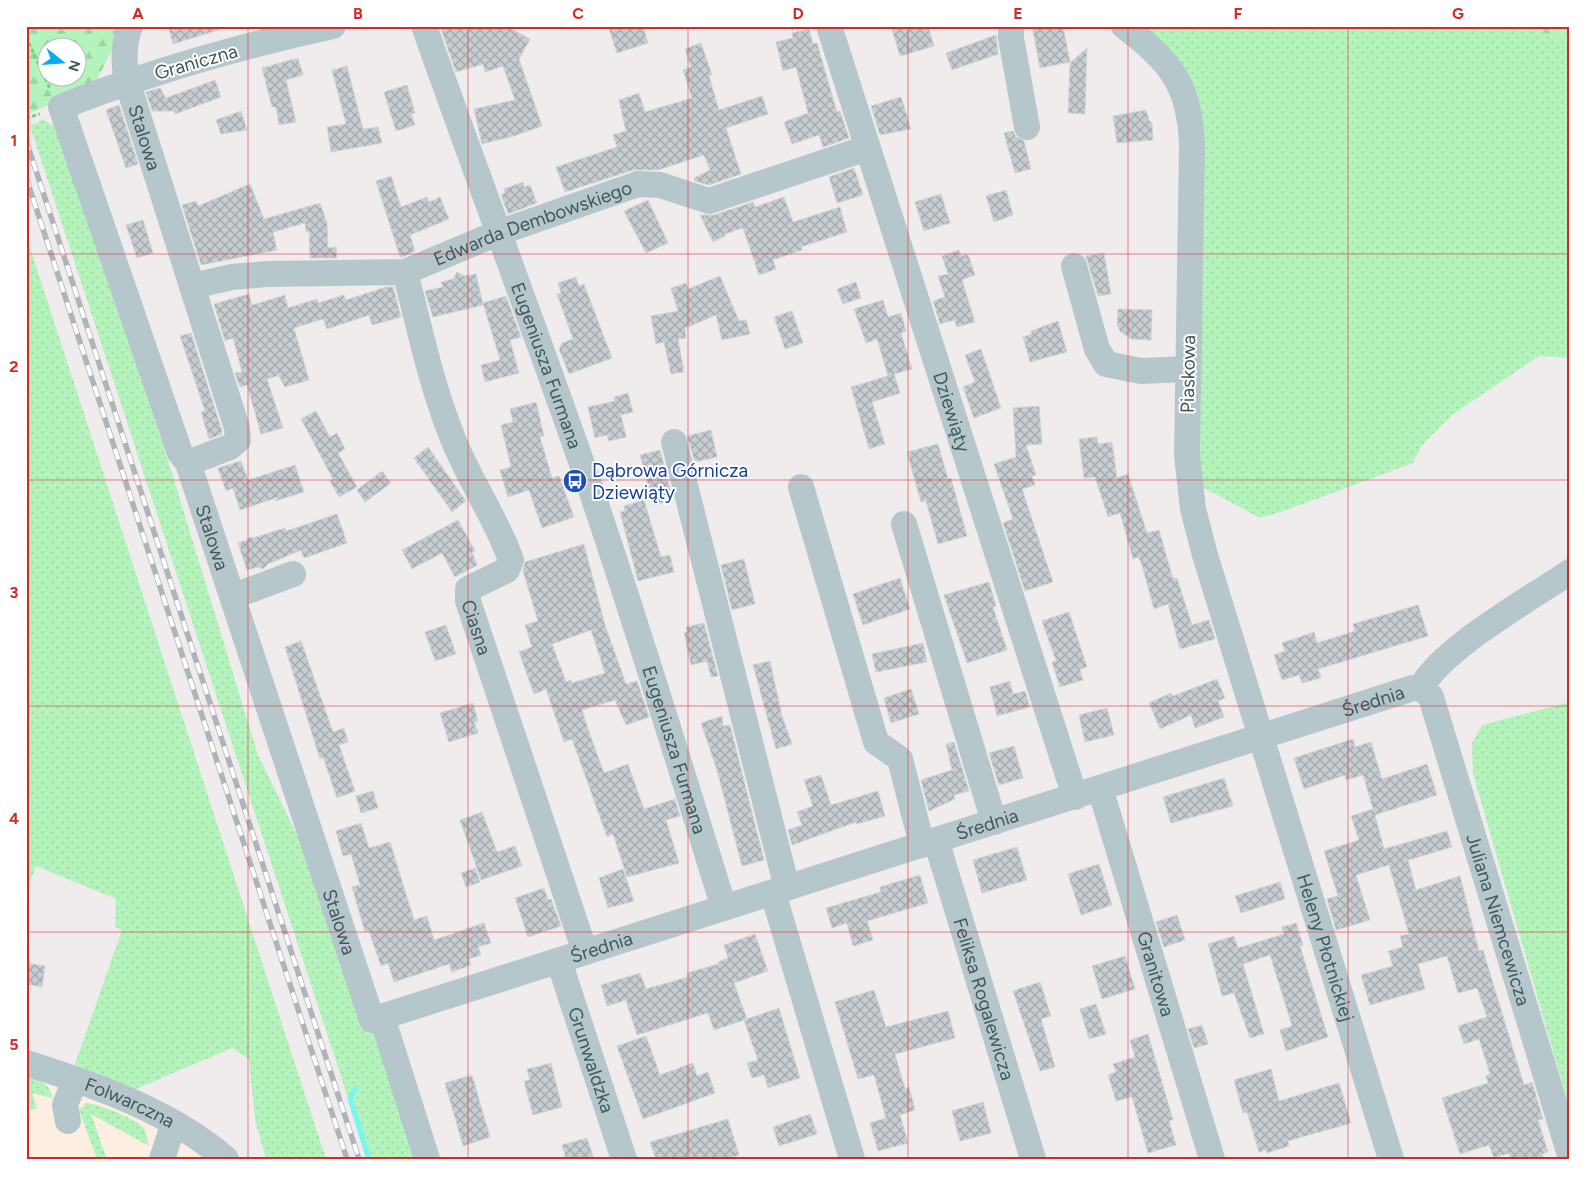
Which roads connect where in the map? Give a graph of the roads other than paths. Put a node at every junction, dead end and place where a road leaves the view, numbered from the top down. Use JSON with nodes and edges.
{"nodes":[{"id":1,"x":130,"y":26,"type":"edge"},
{"id":2,"x":333,"y":26,"type":"edge"},
{"id":3,"x":424,"y":26,"type":"edge"},
{"id":4,"x":829,"y":26,"type":"edge"},
{"id":5,"x":1011,"y":26,"type":"edge"},
{"id":6,"x":1124,"y":26,"type":"edge"},
{"id":7,"x":127,"y":81,"type":"junction"},
{"id":8,"x":1026,"y":127,"type":"dead end"},
{"id":9,"x":867,"y":148,"type":"junction"},
{"id":10,"x":498,"y":233,"type":"junction"},
{"id":11,"x":1074,"y":266,"type":"dead end"},
{"id":12,"x":406,"y":272,"type":"junction"},
{"id":13,"x":192,"y":286,"type":"junction"},
{"id":14,"x":1188,"y":369,"type":"junction"},
{"id":15,"x":674,"y":442,"type":"dead end"},
{"id":16,"x":188,"y":463,"type":"junction"},
{"id":17,"x":801,"y":486,"type":"dead end"},
{"id":18,"x":904,"y":524,"type":"dead end"},
{"id":19,"x":1570,"y":572,"type":"edge"},
{"id":20,"x":293,"y":574,"type":"dead end"},
{"id":21,"x":234,"y":596,"type":"junction"},
{"id":22,"x":1422,"y":688,"type":"junction"},
{"id":23,"x":1261,"y":737,"type":"junction"},
{"id":24,"x":1100,"y":788,"type":"junction"},
{"id":25,"x":1074,"y":798,"type":"junction"},
{"id":26,"x":994,"y":822,"type":"junction"},
{"id":27,"x":929,"y":843,"type":"junction"},
{"id":28,"x":780,"y":890,"type":"junction"},
{"id":29,"x":724,"y":908,"type":"junction"},
{"id":30,"x":585,"y":952,"type":"junction"},
{"id":31,"x":559,"y":961,"type":"junction"},
{"id":32,"x":377,"y":1018,"type":"junction"},
{"id":33,"x":26,"y":1063,"type":"edge"},
{"id":34,"x":75,"y":1080,"type":"junction"},
{"id":35,"x":68,"y":1121,"type":"dead end"},
{"id":36,"x":174,"y":1123,"type":"junction"},
{"id":37,"x":1570,"y":1155,"type":"edge"},
{"id":38,"x":162,"y":1159,"type":"edge"},
{"id":39,"x":226,"y":1159,"type":"edge"},
{"id":40,"x":427,"y":1159,"type":"edge"},
{"id":41,"x":624,"y":1159,"type":"edge"},
{"id":42,"x":852,"y":1159,"type":"edge"},
{"id":43,"x":1033,"y":1159,"type":"edge"},
{"id":44,"x":1212,"y":1159,"type":"edge"},
{"id":45,"x":1391,"y":1159,"type":"edge"}],
"edges":[{"from":1,"to":7,"type":"street","name":"Stalowa"},
{"from":2,"to":7,"type":"street","name":"Graniczna"},
{"from":3,"to":10,"type":"street","name":"Eugeniusza Furmana"},
{"from":4,"to":9,"type":"street","name":"Dziewiąty"},
{"from":5,"to":8,"type":"street"},
{"from":6,"to":14,"type":"street","name":"Piaskowa"},
{"from":7,"to":13,"type":"street","name":"Stalowa"},
{"from":7,"to":16,"type":"street","name":"Graniczna"},
{"from":9,"to":10,"type":"street","name":"Edwarda Dembowskiego"},
{"from":9,"to":25,"type":"street","name":"Dziewiąty"},
{"from":10,"to":12,"type":"street","name":"Edwarda Dembowskiego"},
{"from":10,"to":29,"type":"street","name":"Eugeniusza Furmana"},
{"from":11,"to":14,"type":"street"},
{"from":12,"to":13,"type":"street","name":"Edwarda Dembowskiego"},
{"from":12,"to":30,"type":"street","name":"Ciasna"},
{"from":13,"to":16,"type":"street","name":"Stalowa"},
{"from":14,"to":23,"type":"street","name":"Piaskowa"},
{"from":15,"to":28,"type":"street"},
{"from":16,"to":21,"type":"street","name":"Stalowa"},
{"from":17,"to":27,"type":"street","name":"Feliksa Rogalewicza"},
{"from":18,"to":26,"type":"street"},
{"from":19,"to":22,"type":"street","name":"Średnia"},
{"from":20,"to":21,"type":"street"},
{"from":21,"to":32,"type":"street","name":"Stalowa"},
{"from":22,"to":23,"type":"street","name":"Średnia"},
{"from":22,"to":37,"type":"street","name":"Juliana Niemcewicza"},
{"from":23,"to":24,"type":"street","name":"Średnia"},
{"from":23,"to":45,"type":"street","name":"Heleny Płotnickiej"},
{"from":24,"to":25,"type":"street","name":"Średnia"},
{"from":24,"to":44,"type":"street","name":"Granitowa"},
{"from":25,"to":26,"type":"street","name":"Średnia"},
{"from":26,"to":27,"type":"street","name":"Średnia"},
{"from":27,"to":28,"type":"street","name":"Średnia"},
{"from":27,"to":43,"type":"street","name":"Feliksa Rogalewicza"},
{"from":28,"to":29,"type":"street","name":"Średnia"},
{"from":28,"to":42,"type":"street"},
{"from":29,"to":30,"type":"street","name":"Średnia"},
{"from":30,"to":31,"type":"street","name":"Średnia"},
{"from":31,"to":32,"type":"street","name":"Średnia"},
{"from":31,"to":41,"type":"street","name":"Grunwaldzka"},
{"from":32,"to":40,"type":"street","name":"Stalowa"},
{"from":33,"to":34,"type":"street","name":"Folwarczna"},
{"from":34,"to":35,"type":"street"},
{"from":34,"to":36,"type":"street","name":"Folwarczna"},
{"from":36,"to":38,"type":"street"},
{"from":36,"to":39,"type":"street","name":"Folwarczna"}]}
